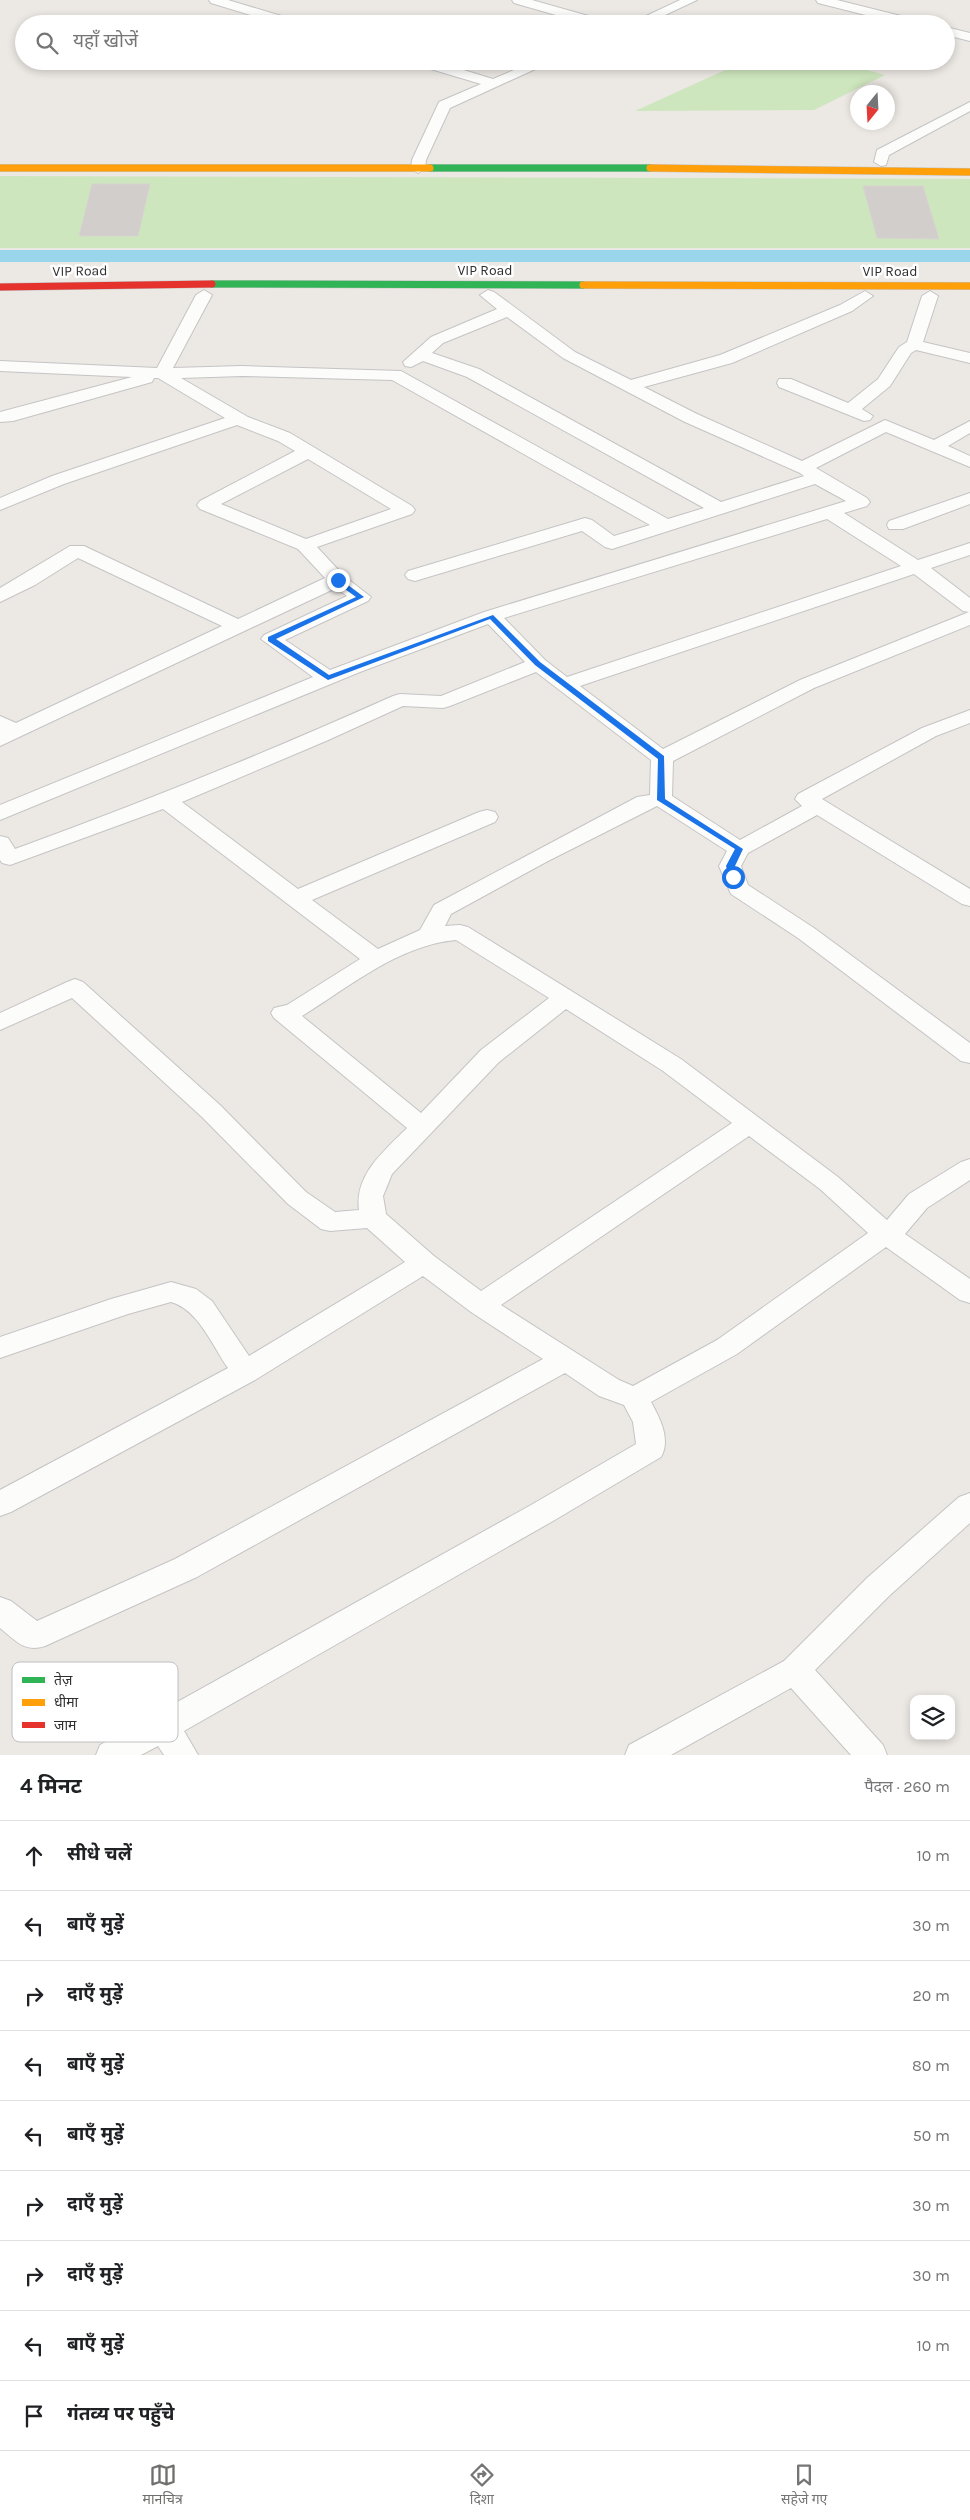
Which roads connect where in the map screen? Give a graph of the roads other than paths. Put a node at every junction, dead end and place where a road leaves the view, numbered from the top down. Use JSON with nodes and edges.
{"nodes":[{"id":1,"x":215,"y":0,"type":"edge"},
{"id":2,"x":518,"y":0,"type":"edge"},
{"id":3,"x":691,"y":0,"type":"edge"},
{"id":4,"x":822,"y":0,"type":"edge"},
{"id":5,"x":863,"y":0,"type":"edge"},
{"id":6,"x":849,"y":7,"type":"junction"},
{"id":7,"x":264,"y":15,"type":"edge"},
{"id":8,"x":570,"y":15,"type":"edge"},
{"id":9,"x":656,"y":15,"type":"edge"},
{"id":10,"x":881,"y":15,"type":"edge"},
{"id":11,"x":955,"y":33,"type":"edge"},
{"id":12,"x":970,"y":37,"type":"edge"},
{"id":13,"x":448,"y":70,"type":"edge"},
{"id":14,"x":526,"y":70,"type":"edge"},
{"id":15,"x":494,"y":84,"type":"junction"},
{"id":16,"x":970,"y":106,"type":"edge"},
{"id":17,"x":0,"y":159,"type":"edge"},
{"id":18,"x":880,"y":162,"type":"junction"},
{"id":19,"x":970,"y":162,"type":"edge"},
{"id":20,"x":418,"y":165,"type":"junction"},
{"id":21,"x":0,"y":168,"type":"edge"},
{"id":22,"x":970,"y":172,"type":"edge"},
{"id":23,"x":970,"y":286,"type":"edge"},
{"id":24,"x":0,"y":287,"type":"edge"},
{"id":25,"x":0,"y":295,"type":"edge"},
{"id":26,"x":204,"y":295,"type":"junction"},
{"id":27,"x":488,"y":295,"type":"junction"},
{"id":28,"x":865,"y":296,"type":"junction"},
{"id":29,"x":930,"y":296,"type":"junction"},
{"id":30,"x":970,"y":296,"type":"edge"},
{"id":31,"x":508,"y":310,"type":"junction"},
{"id":32,"x":914,"y":345,"type":"junction"},
{"id":33,"x":420,"y":354,"type":"junction"},
{"id":34,"x":970,"y":358,"type":"edge"},
{"id":35,"x":0,"y":366,"type":"edge"},
{"id":36,"x":162,"y":373,"type":"junction"},
{"id":37,"x":395,"y":375,"type":"junction"},
{"id":38,"x":785,"y":383,"type":"dead end"},
{"id":39,"x":630,"y":386,"type":"junction"},
{"id":40,"x":850,"y":410,"type":"junction"},
{"id":41,"x":0,"y":417,"type":"edge"},
{"id":42,"x":239,"y":419,"type":"junction"},
{"id":43,"x":885,"y":425,"type":"junction"},
{"id":44,"x":970,"y":426,"type":"edge"},
{"id":45,"x":936,"y":446,"type":"junction"},
{"id":46,"x":307,"y":452,"type":"junction"},
{"id":47,"x":970,"y":462,"type":"edge"},
{"id":48,"x":810,"y":473,"type":"junction"},
{"id":49,"x":970,"y":498,"type":"edge"},
{"id":50,"x":1,"y":503,"type":"edge"},
{"id":51,"x":720,"y":508,"type":"junction"},
{"id":52,"x":829,"y":512,"type":"junction"},
{"id":53,"x":896,"y":525,"type":"dead end"},
{"id":54,"x":666,"y":526,"type":"junction"},
{"id":55,"x":305,"y":546,"type":"junction"},
{"id":56,"x":970,"y":549,"type":"edge"},
{"id":57,"x":918,"y":568,"type":"junction"},
{"id":58,"x":415,"y":575,"type":"dead end"},
{"id":59,"x":338,"y":580,"type":"junction"},
{"id":60,"x":0,"y":596,"type":"edge"},
{"id":61,"x":970,"y":607,"type":"edge"},
{"id":62,"x":491,"y":616,"type":"junction"},
{"id":63,"x":970,"y":618,"type":"edge"},
{"id":64,"x":239,"y":627,"type":"junction"},
{"id":65,"x":538,"y":664,"type":"junction"},
{"id":66,"x":328,"y":678,"type":"junction"},
{"id":67,"x":565,"y":684,"type":"junction"},
{"id":68,"x":970,"y":716,"type":"edge"},
{"id":69,"x":5,"y":731,"type":"edge"},
{"id":70,"x":662,"y":758,"type":"junction"},
{"id":71,"x":661,"y":800,"type":"junction"},
{"id":72,"x":166,"y":802,"type":"junction"},
{"id":73,"x":817,"y":806,"type":"junction"},
{"id":74,"x":0,"y":813,"type":"edge"},
{"id":75,"x":487,"y":817,"type":"dead end"},
{"id":76,"x":739,"y":849,"type":"junction"},
{"id":77,"x":3,"y":854,"type":"edge"},
{"id":78,"x":295,"y":899,"type":"junction"},
{"id":79,"x":970,"y":899,"type":"edge"},
{"id":80,"x":428,"y":935,"type":"junction"},
{"id":81,"x":376,"y":960,"type":"junction"},
{"id":82,"x":564,"y":998,"type":"junction"},
{"id":83,"x":0,"y":1022,"type":"edge"},
{"id":84,"x":970,"y":1055,"type":"edge"},
{"id":85,"x":749,"y":1124,"type":"junction"},
{"id":86,"x":422,"y":1127,"type":"junction"},
{"id":87,"x":970,"y":1168,"type":"edge"},
{"id":88,"x":373,"y":1218,"type":"junction"},
{"id":89,"x":885,"y":1234,"type":"junction"},
{"id":90,"x":424,"y":1263,"type":"junction"},
{"id":91,"x":970,"y":1293,"type":"edge"},
{"id":92,"x":481,"y":1305,"type":"junction"},
{"id":93,"x":0,"y":1348,"type":"edge"},
{"id":94,"x":565,"y":1360,"type":"junction"},
{"id":95,"x":245,"y":1372,"type":"junction"},
{"id":96,"x":635,"y":1398,"type":"junction"},
{"id":97,"x":0,"y":1504,"type":"edge"},
{"id":98,"x":970,"y":1504,"type":"edge"},
{"id":99,"x":0,"y":1610,"type":"edge"},
{"id":100,"x":795,"y":1670,"type":"junction"},
{"id":101,"x":178,"y":1718,"type":"edge"},
{"id":102,"x":135,"y":1742,"type":"edge"},
{"id":103,"x":173,"y":1742,"type":"edge"},
{"id":104,"x":112,"y":1755,"type":"edge"},
{"id":105,"x":182,"y":1755,"type":"edge"},
{"id":106,"x":641,"y":1755,"type":"edge"},
{"id":107,"x":871,"y":1755,"type":"edge"}],
"edges":[{"from":1,"to":7,"type":"street"},
{"from":2,"to":8,"type":"street"},
{"from":3,"to":9,"type":"street"},
{"from":4,"to":6,"type":"street"},
{"from":5,"to":6,"type":"street"},
{"from":6,"to":10,"type":"street"},
{"from":11,"to":12,"type":"street"},
{"from":13,"to":15,"type":"street"},
{"from":14,"to":15,"type":"street"},
{"from":15,"to":20,"type":"street"},
{"from":16,"to":18,"type":"street"},
{"from":17,"to":20,"type":"street"},
{"from":18,"to":19,"type":"street"},
{"from":18,"to":20,"type":"street"},
{"from":20,"to":21,"type":"street"},
{"from":20,"to":22,"type":"street"},
{"from":23,"to":24,"type":"street","name":"VIP Road"},
{"from":25,"to":26,"type":"street","name":"VIP Road"},
{"from":26,"to":27,"type":"street","name":"VIP Road"},
{"from":26,"to":36,"type":"street"},
{"from":27,"to":28,"type":"street","name":"VIP Road"},
{"from":27,"to":31,"type":"street"},
{"from":28,"to":29,"type":"street","name":"VIP Road"},
{"from":28,"to":39,"type":"street"},
{"from":29,"to":30,"type":"street","name":"VIP Road"},
{"from":29,"to":32,"type":"street"},
{"from":31,"to":33,"type":"street"},
{"from":31,"to":39,"type":"street"},
{"from":32,"to":34,"type":"street"},
{"from":32,"to":40,"type":"street"},
{"from":33,"to":37,"type":"street"},
{"from":33,"to":51,"type":"street"},
{"from":35,"to":36,"type":"street"},
{"from":36,"to":37,"type":"street"},
{"from":36,"to":41,"type":"street"},
{"from":36,"to":42,"type":"street"},
{"from":37,"to":54,"type":"street"},
{"from":38,"to":40,"type":"street"},
{"from":39,"to":48,"type":"street"},
{"from":40,"to":43,"type":"street"},
{"from":42,"to":46,"type":"street"},
{"from":42,"to":50,"type":"street"},
{"from":43,"to":45,"type":"street"},
{"from":43,"to":48,"type":"street"},
{"from":44,"to":45,"type":"street"},
{"from":45,"to":47,"type":"street"},
{"from":46,"to":55,"type":"street"},
{"from":46,"to":55,"type":"street"},
{"from":48,"to":51,"type":"street"},
{"from":48,"to":52,"type":"street"},
{"from":49,"to":53,"type":"street"},
{"from":51,"to":54,"type":"street"},
{"from":52,"to":57,"type":"street"},
{"from":52,"to":62,"type":"street"},
{"from":54,"to":58,"type":"street"},
{"from":55,"to":59,"type":"street"},
{"from":56,"to":57,"type":"street"},
{"from":57,"to":61,"type":"street"},
{"from":57,"to":67,"type":"street"},
{"from":59,"to":64,"type":"street"},
{"from":59,"to":66,"type":"street"},
{"from":60,"to":64,"type":"street"},
{"from":62,"to":65,"type":"street"},
{"from":62,"to":66,"type":"street"},
{"from":63,"to":70,"type":"street"},
{"from":64,"to":69,"type":"street"},
{"from":65,"to":67,"type":"street"},
{"from":65,"to":72,"type":"street"},
{"from":66,"to":74,"type":"street"},
{"from":67,"to":70,"type":"street"},
{"from":68,"to":73,"type":"street"},
{"from":70,"to":71,"type":"street"},
{"from":71,"to":76,"type":"street"},
{"from":71,"to":80,"type":"street"},
{"from":72,"to":77,"type":"street"},
{"from":72,"to":78,"type":"street"},
{"from":73,"to":76,"type":"street"},
{"from":73,"to":79,"type":"street"},
{"from":75,"to":78,"type":"street"},
{"from":76,"to":84,"type":"street"},
{"from":78,"to":81,"type":"street"},
{"from":80,"to":81,"type":"street"},
{"from":80,"to":82,"type":"street"},
{"from":81,"to":86,"type":"street"},
{"from":82,"to":85,"type":"street"},
{"from":82,"to":86,"type":"street"},
{"from":83,"to":88,"type":"street"},
{"from":85,"to":89,"type":"street"},
{"from":85,"to":92,"type":"street"},
{"from":86,"to":88,"type":"street"},
{"from":87,"to":89,"type":"street"},
{"from":88,"to":90,"type":"street"},
{"from":89,"to":91,"type":"street"},
{"from":89,"to":96,"type":"street"},
{"from":90,"to":92,"type":"street"},
{"from":90,"to":95,"type":"street"},
{"from":92,"to":94,"type":"street"},
{"from":93,"to":95,"type":"street"},
{"from":94,"to":96,"type":"street"},
{"from":94,"to":99,"type":"street"},
{"from":95,"to":97,"type":"street"},
{"from":96,"to":101,"type":"street"},
{"from":98,"to":100,"type":"street"},
{"from":100,"to":106,"type":"street"},
{"from":100,"to":107,"type":"street"},
{"from":102,"to":104,"type":"street"},
{"from":103,"to":105,"type":"street"}]}
